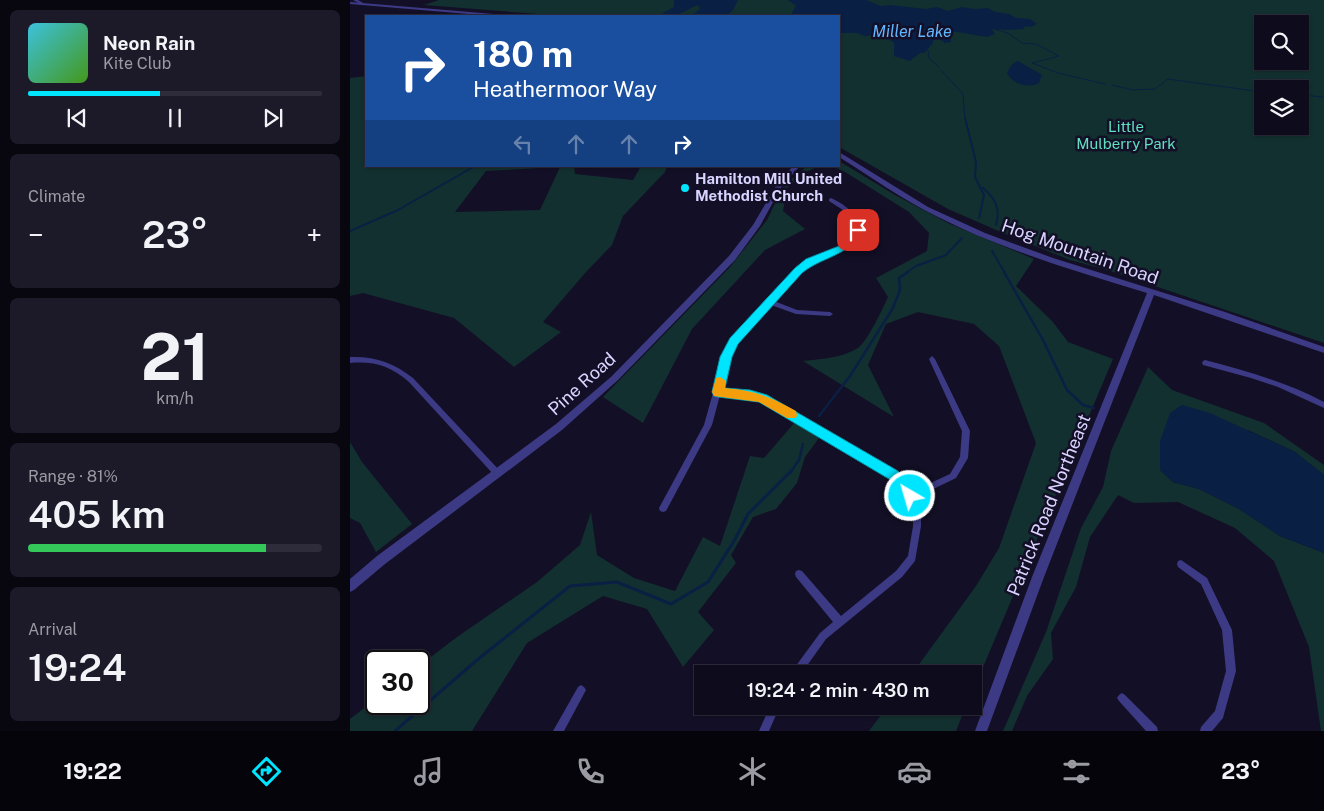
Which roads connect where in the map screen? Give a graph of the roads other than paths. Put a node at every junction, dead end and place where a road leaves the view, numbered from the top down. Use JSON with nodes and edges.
{"nodes":[{"id":1,"x":355,"y":0,"type":"edge"},
{"id":2,"x":350,"y":2,"type":"edge"},
{"id":3,"x":363,"y":4,"type":"junction"},
{"id":4,"x":487,"y":15,"type":"edge"},
{"id":5,"x":840,"y":155,"type":"edge"},
{"id":6,"x":796,"y":167,"type":"edge"},
{"id":7,"x":831,"y":200,"type":"dead end"},
{"id":8,"x":1151,"y":292,"type":"junction"},
{"id":9,"x":770,"y":302,"type":"junction"},
{"id":10,"x":830,"y":314,"type":"dead end"},
{"id":11,"x":1324,"y":350,"type":"edge"},
{"id":12,"x":932,"y":359,"type":"dead end"},
{"id":13,"x":350,"y":360,"type":"edge"},
{"id":14,"x":1205,"y":362,"type":"dead end"},
{"id":15,"x":718,"y":392,"type":"junction"},
{"id":16,"x":1324,"y":405,"type":"edge"},
{"id":17,"x":498,"y":473,"type":"junction"},
{"id":18,"x":910,"y":496,"type":"junction"},
{"id":19,"x":663,"y":508,"type":"dead end"},
{"id":20,"x":1181,"y":564,"type":"dead end"},
{"id":21,"x":799,"y":574,"type":"dead end"},
{"id":22,"x":350,"y":586,"type":"edge"},
{"id":23,"x":838,"y":621,"type":"junction"},
{"id":24,"x":802,"y":665,"type":"edge"},
{"id":25,"x":582,"y":690,"type":"dead end"},
{"id":26,"x":1122,"y":698,"type":"dead end"},
{"id":27,"x":771,"y":715,"type":"edge"},
{"id":28,"x":558,"y":731,"type":"edge"},
{"id":29,"x":764,"y":731,"type":"edge"},
{"id":30,"x":981,"y":731,"type":"edge"},
{"id":31,"x":1153,"y":731,"type":"edge"},
{"id":32,"x":1205,"y":731,"type":"edge"}],
"edges":[{"from":1,"to":3,"type":"street"},
{"from":2,"to":3,"type":"street"},
{"from":3,"to":4,"type":"street"},
{"from":5,"to":8,"type":"street","name":"Hog Mountain Road"},
{"from":6,"to":17,"type":"street","name":"Pine Road"},
{"from":7,"to":9,"type":"street"},
{"from":8,"to":11,"type":"street","name":"Hog Mountain Road"},
{"from":8,"to":30,"type":"street","name":"Patrick Road Northeast"},
{"from":9,"to":10,"type":"street"},
{"from":9,"to":15,"type":"street"},
{"from":12,"to":18,"type":"street"},
{"from":13,"to":17,"type":"street"},
{"from":14,"to":16,"type":"street"},
{"from":15,"to":18,"type":"street"},
{"from":15,"to":19,"type":"street"},
{"from":17,"to":22,"type":"street","name":"Pine Road"},
{"from":18,"to":23,"type":"street"},
{"from":20,"to":32,"type":"street"},
{"from":21,"to":23,"type":"street"},
{"from":23,"to":24,"type":"street"},
{"from":25,"to":28,"type":"street"},
{"from":26,"to":31,"type":"street"},
{"from":27,"to":29,"type":"street"}]}
